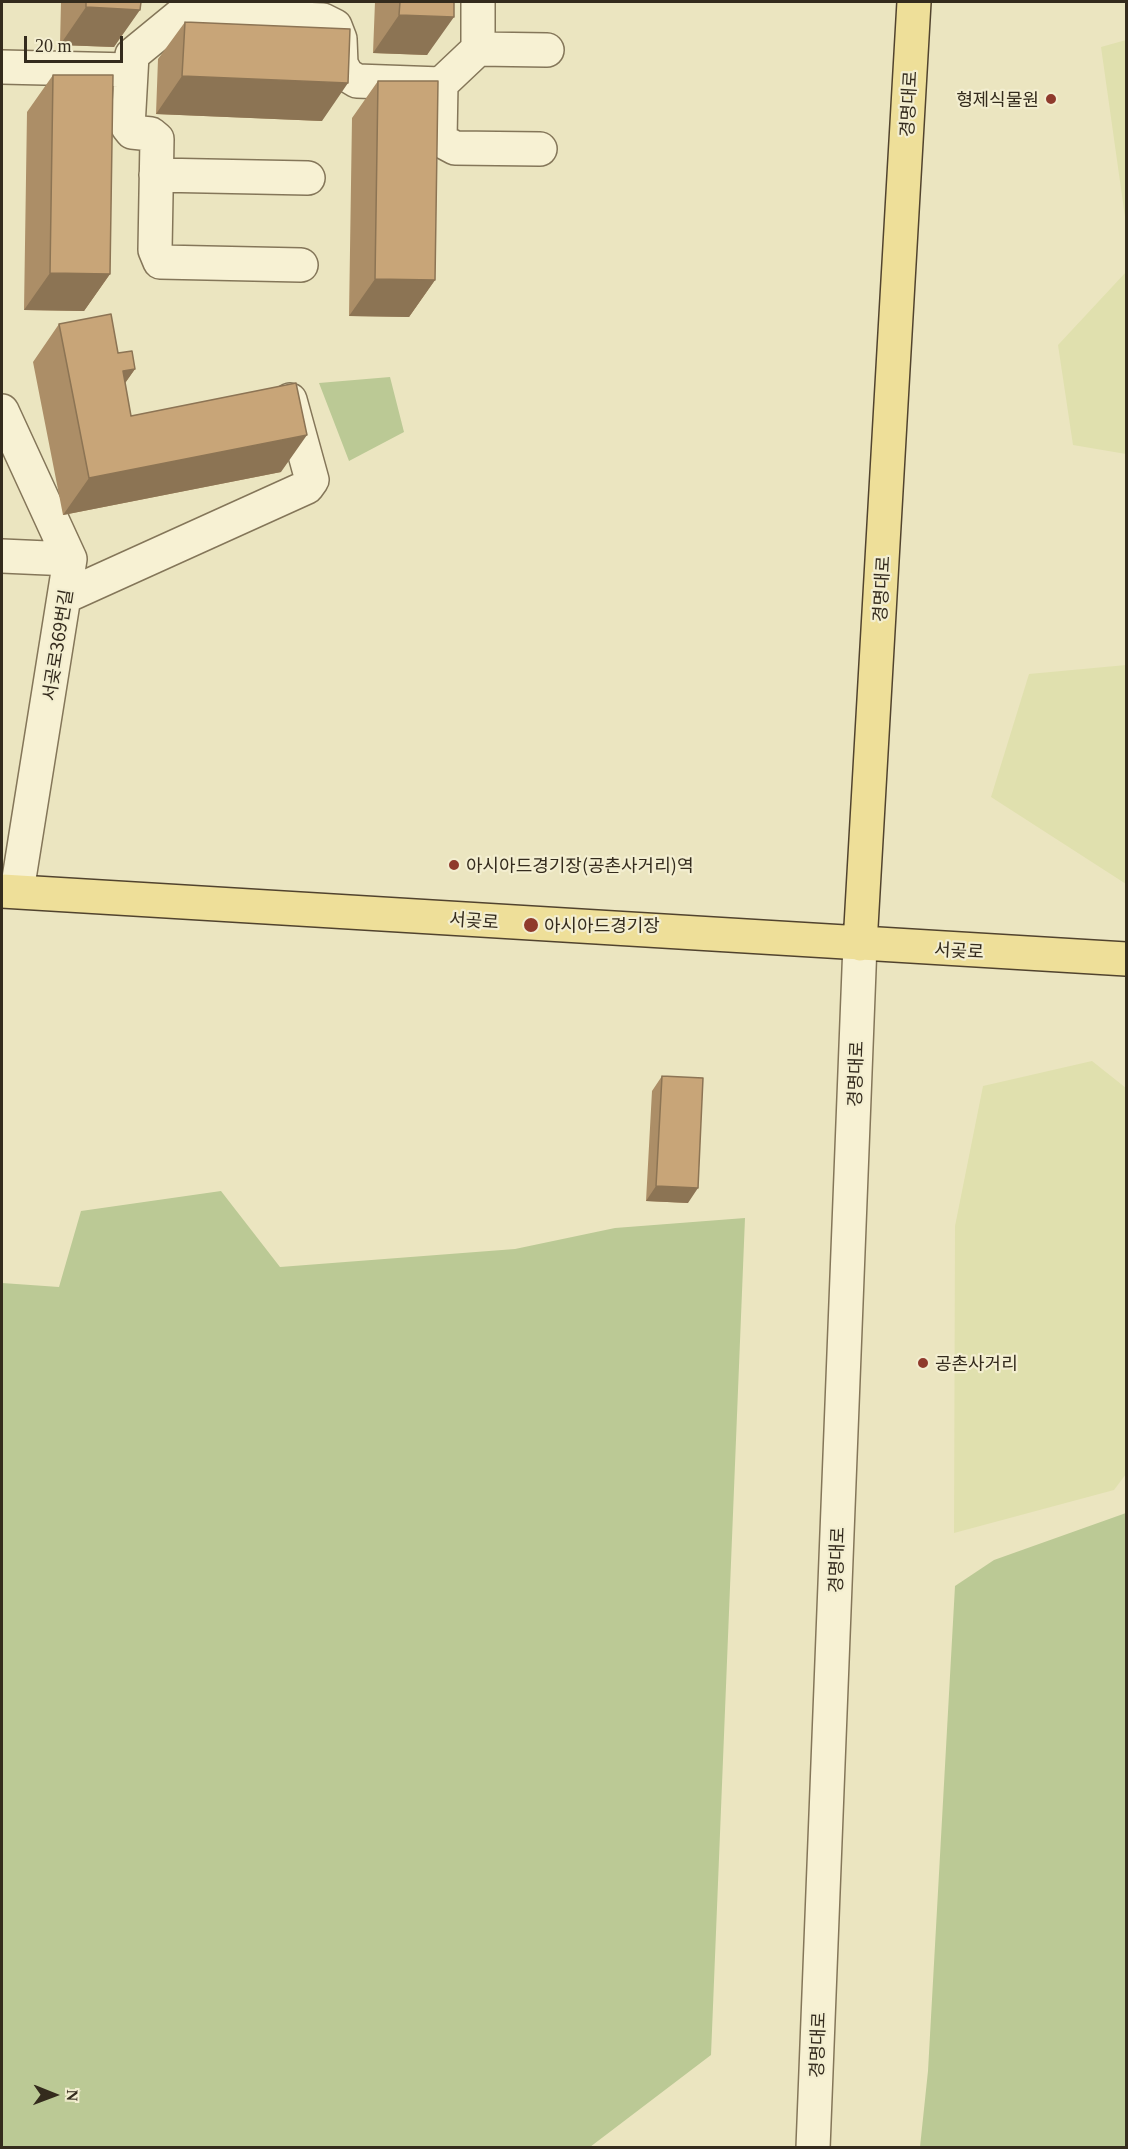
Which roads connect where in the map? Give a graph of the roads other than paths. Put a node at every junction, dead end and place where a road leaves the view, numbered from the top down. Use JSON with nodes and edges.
{"nodes":[{"id":1,"x":478,"y":2,"type":"edge"},
{"id":2,"x":914,"y":2,"type":"edge"},
{"id":3,"x":308,"y":10,"type":"edge"},
{"id":4,"x":477,"y":48,"type":"junction"},
{"id":5,"x":547,"y":50,"type":"dead end"},
{"id":6,"x":2,"y":67,"type":"edge"},
{"id":7,"x":130,"y":70,"type":"junction"},
{"id":8,"x":441,"y":84,"type":"junction"},
{"id":9,"x":540,"y":149,"type":"dead end"},
{"id":10,"x":156,"y":175,"type":"junction"},
{"id":11,"x":308,"y":178,"type":"dead end"},
{"id":12,"x":301,"y":265,"type":"dead end"},
{"id":13,"x":256,"y":394,"type":"edge"},
{"id":14,"x":2,"y":411,"type":"edge"},
{"id":15,"x":2,"y":556,"type":"edge"},
{"id":16,"x":70,"y":559,"type":"junction"},
{"id":17,"x":64,"y":597,"type":"junction"},
{"id":18,"x":9,"y":891,"type":"edge"},
{"id":19,"x":861,"y":944,"type":"junction"},
{"id":20,"x":1126,"y":959,"type":"edge"},
{"id":21,"x":813,"y":2148,"type":"edge"}],
"edges":[{"from":1,"to":4,"type":"street"},
{"from":2,"to":19,"type":"main road","name":"경명대로"},
{"from":3,"to":7,"type":"street"},
{"from":3,"to":8,"type":"street"},
{"from":4,"to":5,"type":"street"},
{"from":4,"to":8,"type":"street"},
{"from":6,"to":7,"type":"street"},
{"from":7,"to":10,"type":"street"},
{"from":8,"to":9,"type":"street"},
{"from":10,"to":11,"type":"street"},
{"from":10,"to":12,"type":"street"},
{"from":13,"to":17,"type":"street"},
{"from":14,"to":16,"type":"street"},
{"from":15,"to":16,"type":"street"},
{"from":16,"to":17,"type":"street","name":"서곶로369번길"},
{"from":17,"to":18,"type":"street","name":"서곶로369번길"},
{"from":18,"to":19,"type":"main road","name":"서곶로"},
{"from":19,"to":20,"type":"main road","name":"서곶로"},
{"from":19,"to":21,"type":"street","name":"경명대로"}]}
